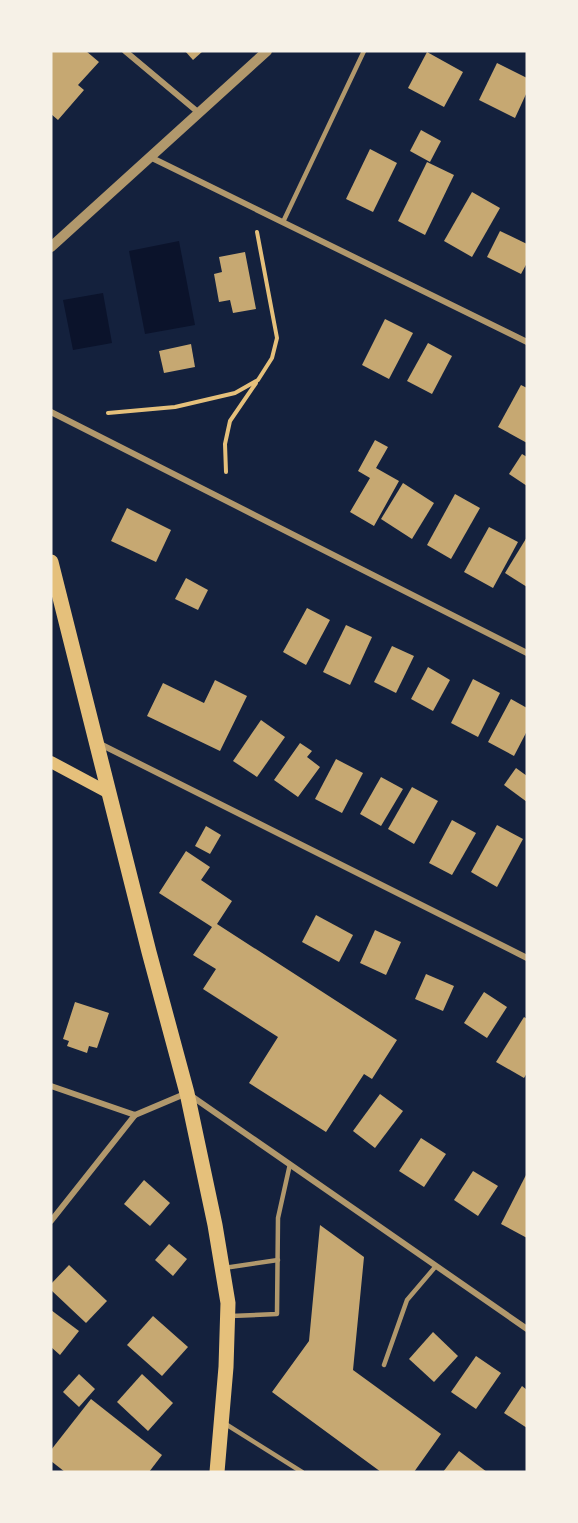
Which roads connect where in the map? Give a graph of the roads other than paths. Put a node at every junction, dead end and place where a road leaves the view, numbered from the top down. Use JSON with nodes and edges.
{"nodes":[{"id":1,"x":125,"y":51,"type":"edge"},
{"id":2,"x":267,"y":51,"type":"edge"},
{"id":3,"x":364,"y":51,"type":"edge"},
{"id":4,"x":199,"y":112,"type":"junction"},
{"id":5,"x":150,"y":157,"type":"junction"},
{"id":6,"x":283,"y":222,"type":"junction"},
{"id":7,"x":51,"y":247,"type":"edge"},
{"id":8,"x":527,"y":342,"type":"edge"},
{"id":9,"x":51,"y":412,"type":"edge"},
{"id":10,"x":51,"y":562,"type":"edge"},
{"id":11,"x":527,"y":653,"type":"edge"},
{"id":12,"x":97,"y":742,"type":"junction"},
{"id":13,"x":51,"y":762,"type":"edge"},
{"id":14,"x":109,"y":793,"type":"junction"},
{"id":15,"x":527,"y":958,"type":"edge"},
{"id":16,"x":51,"y":1086,"type":"edge"},
{"id":17,"x":187,"y":1092,"type":"junction"},
{"id":18,"x":135,"y":1115,"type":"junction"},
{"id":19,"x":290,"y":1164,"type":"junction"},
{"id":20,"x":51,"y":1221,"type":"edge"},
{"id":21,"x":278,"y":1260,"type":"junction"},
{"id":22,"x":436,"y":1266,"type":"junction"},
{"id":23,"x":222,"y":1268,"type":"junction"},
{"id":24,"x":227,"y":1316,"type":"junction"},
{"id":25,"x":527,"y":1329,"type":"edge"},
{"id":26,"x":384,"y":1365,"type":"dead end"},
{"id":27,"x":221,"y":1421,"type":"junction"},
{"id":28,"x":217,"y":1472,"type":"edge"},
{"id":29,"x":302,"y":1472,"type":"edge"}],
"edges":[{"from":1,"to":4,"type":"street"},
{"from":2,"to":4,"type":"street"},
{"from":3,"to":6,"type":"lane"},
{"from":4,"to":5,"type":"street"},
{"from":5,"to":6,"type":"street"},
{"from":5,"to":7,"type":"street"},
{"from":6,"to":8,"type":"street"},
{"from":9,"to":11,"type":"street"},
{"from":10,"to":12,"type":"main road"},
{"from":12,"to":14,"type":"main road"},
{"from":12,"to":15,"type":"street"},
{"from":13,"to":14,"type":"main road"},
{"from":14,"to":17,"type":"main road"},
{"from":16,"to":18,"type":"street"},
{"from":17,"to":18,"type":"street"},
{"from":17,"to":19,"type":"street"},
{"from":17,"to":23,"type":"main road"},
{"from":18,"to":20,"type":"street"},
{"from":19,"to":21,"type":"lane"},
{"from":19,"to":22,"type":"street"},
{"from":21,"to":23,"type":"lane"},
{"from":21,"to":24,"type":"lane"},
{"from":22,"to":25,"type":"street"},
{"from":22,"to":26,"type":"lane"},
{"from":23,"to":24,"type":"main road"},
{"from":24,"to":27,"type":"main road"},
{"from":27,"to":28,"type":"main road"},
{"from":27,"to":29,"type":"lane"}]}
